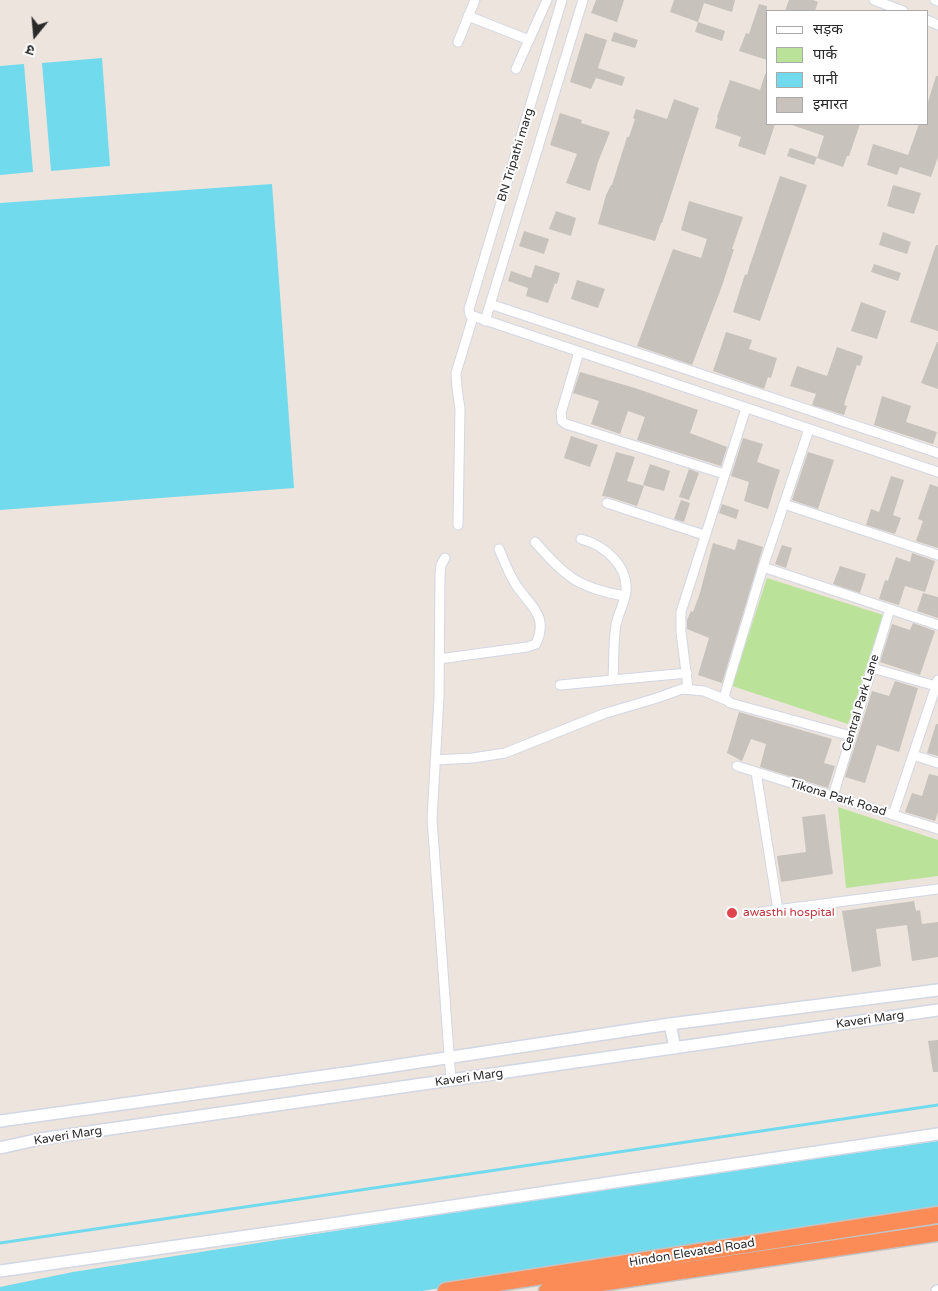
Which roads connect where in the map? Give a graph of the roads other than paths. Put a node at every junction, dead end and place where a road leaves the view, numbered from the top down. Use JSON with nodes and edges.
{"nodes":[{"id":1,"x":475,"y":0,"type":"edge"},
{"id":2,"x":547,"y":0,"type":"edge"},
{"id":3,"x":562,"y":0,"type":"edge"},
{"id":4,"x":583,"y":0,"type":"edge"},
{"id":5,"x":874,"y":0,"type":"edge"},
{"id":6,"x":934,"y":0,"type":"edge"},
{"id":7,"x":938,"y":1,"type":"edge"},
{"id":8,"x":900,"y":10,"type":"edge"},
{"id":9,"x":468,"y":16,"type":"junction"},
{"id":10,"x":538,"y":20,"type":"junction"},
{"id":11,"x":554,"y":25,"type":"junction"},
{"id":12,"x":529,"y":40,"type":"junction"},
{"id":13,"x":458,"y":42,"type":"dead end"},
{"id":14,"x":516,"y":69,"type":"dead end"},
{"id":15,"x":490,"y":304,"type":"junction"},
{"id":16,"x":471,"y":313,"type":"junction"},
{"id":17,"x":484,"y":321,"type":"junction"},
{"id":18,"x":579,"y":352,"type":"junction"},
{"id":19,"x":746,"y":408,"type":"junction"},
{"id":20,"x":809,"y":429,"type":"junction"},
{"id":21,"x":938,"y":454,"type":"edge"},
{"id":22,"x":938,"y":472,"type":"edge"},
{"id":23,"x":724,"y":474,"type":"junction"},
{"id":24,"x":607,"y":503,"type":"dead end"},
{"id":25,"x":784,"y":504,"type":"junction"},
{"id":26,"x":458,"y":525,"type":"dead end"},
{"id":27,"x":704,"y":535,"type":"junction"},
{"id":28,"x":582,"y":539,"type":"dead end"},
{"id":29,"x":535,"y":542,"type":"dead end"},
{"id":30,"x":499,"y":549,"type":"dead end"},
{"id":31,"x":938,"y":555,"type":"edge"},
{"id":32,"x":445,"y":558,"type":"dead end"},
{"id":33,"x":763,"y":567,"type":"junction"},
{"id":34,"x":625,"y":596,"type":"junction"},
{"id":35,"x":890,"y":609,"type":"junction"},
{"id":36,"x":938,"y":625,"type":"edge"},
{"id":37,"x":439,"y":660,"type":"junction"},
{"id":38,"x":872,"y":668,"type":"junction"},
{"id":39,"x":687,"y":673,"type":"junction"},
{"id":40,"x":613,"y":679,"type":"junction"},
{"id":41,"x":560,"y":685,"type":"dead end"},
{"id":42,"x":688,"y":688,"type":"junction"},
{"id":43,"x":936,"y":689,"type":"edge"},
{"id":44,"x":726,"y":700,"type":"junction"},
{"id":45,"x":851,"y":736,"type":"junction"},
{"id":46,"x":913,"y":755,"type":"junction"},
{"id":47,"x":435,"y":760,"type":"junction"},
{"id":48,"x":938,"y":763,"type":"edge"},
{"id":49,"x":737,"y":766,"type":"dead end"},
{"id":50,"x":756,"y":772,"type":"junction"},
{"id":51,"x":833,"y":796,"type":"junction"},
{"id":52,"x":893,"y":815,"type":"junction"},
{"id":53,"x":938,"y":829,"type":"edge"},
{"id":54,"x":938,"y":890,"type":"edge"},
{"id":55,"x":778,"y":910,"type":"junction"},
{"id":56,"x":761,"y":912,"type":"dead end"},
{"id":57,"x":938,"y":990,"type":"edge"},
{"id":58,"x":938,"y":1010,"type":"edge"},
{"id":59,"x":670,"y":1024,"type":"junction"},
{"id":60,"x":675,"y":1048,"type":"junction"},
{"id":61,"x":449,"y":1058,"type":"junction"},
{"id":62,"x":451,"y":1081,"type":"junction"},
{"id":63,"x":0,"y":1121,"type":"edge"},
{"id":64,"x":938,"y":1134,"type":"edge"},
{"id":65,"x":0,"y":1148,"type":"edge"},
{"id":66,"x":938,"y":1216,"type":"edge"},
{"id":67,"x":938,"y":1233,"type":"edge"},
{"id":68,"x":0,"y":1271,"type":"edge"},
{"id":69,"x":446,"y":1291,"type":"edge"},
{"id":70,"x":548,"y":1291,"type":"edge"}],
"edges":[{"from":1,"to":9,"type":"street"},
{"from":2,"to":10,"type":"street"},
{"from":3,"to":11,"type":"street","name":"BN Tripathi marg"},
{"from":4,"to":15,"type":"street"},
{"from":5,"to":8,"type":"street"},
{"from":6,"to":7,"type":"street"},
{"from":9,"to":12,"type":"street"},
{"from":9,"to":13,"type":"street"},
{"from":10,"to":11,"type":"street"},
{"from":10,"to":12,"type":"street"},
{"from":11,"to":16,"type":"street","name":"BN Tripathi marg"},
{"from":12,"to":14,"type":"street"},
{"from":15,"to":17,"type":"street"},
{"from":15,"to":21,"type":"street"},
{"from":16,"to":17,"type":"street"},
{"from":16,"to":26,"type":"street","name":"BN Tripathi marg"},
{"from":17,"to":18,"type":"street"},
{"from":18,"to":19,"type":"street"},
{"from":18,"to":23,"type":"street"},
{"from":19,"to":20,"type":"street"},
{"from":19,"to":23,"type":"street"},
{"from":20,"to":22,"type":"street"},
{"from":20,"to":25,"type":"street"},
{"from":23,"to":27,"type":"street"},
{"from":24,"to":27,"type":"street"},
{"from":25,"to":31,"type":"street"},
{"from":25,"to":33,"type":"street"},
{"from":27,"to":39,"type":"street"},
{"from":28,"to":34,"type":"street"},
{"from":29,"to":34,"type":"street"},
{"from":30,"to":37,"type":"street"},
{"from":32,"to":37,"type":"street"},
{"from":33,"to":35,"type":"street"},
{"from":33,"to":44,"type":"street"},
{"from":34,"to":40,"type":"street"},
{"from":35,"to":36,"type":"street"},
{"from":35,"to":38,"type":"street","name":"Central Park Lane"},
{"from":37,"to":47,"type":"street"},
{"from":38,"to":43,"type":"street"},
{"from":38,"to":45,"type":"street","name":"Central Park Lane"},
{"from":39,"to":40,"type":"street"},
{"from":39,"to":42,"type":"street"},
{"from":40,"to":41,"type":"street"},
{"from":42,"to":44,"type":"street"},
{"from":42,"to":47,"type":"street"},
{"from":43,"to":46,"type":"street"},
{"from":44,"to":45,"type":"street"},
{"from":45,"to":51,"type":"street","name":"Central Park Lane"},
{"from":46,"to":48,"type":"street"},
{"from":46,"to":52,"type":"street"},
{"from":47,"to":61,"type":"street"},
{"from":49,"to":50,"type":"street","name":"Tikona Park Road"},
{"from":50,"to":51,"type":"street","name":"Tikona Park Road"},
{"from":50,"to":55,"type":"street"},
{"from":51,"to":52,"type":"street","name":"Tikona Park Road"},
{"from":52,"to":53,"type":"street","name":"Tikona Park Road"},
{"from":54,"to":55,"type":"street"},
{"from":55,"to":56,"type":"street"},
{"from":57,"to":59,"type":"street","name":"Kaveri Marg"},
{"from":58,"to":60,"type":"street","name":"Kaveri Marg"},
{"from":59,"to":60,"type":"street"},
{"from":59,"to":61,"type":"street","name":"Kaveri Marg"},
{"from":60,"to":62,"type":"street","name":"Kaveri Marg"},
{"from":61,"to":62,"type":"street"},
{"from":61,"to":63,"type":"street","name":"Kaveri Marg"},
{"from":62,"to":65,"type":"street","name":"Kaveri Marg"},
{"from":64,"to":68,"type":"street"},
{"from":66,"to":69,"type":"highway","name":"Hindon Elevated Road"},
{"from":67,"to":70,"type":"highway","name":"Hindon Elevated Road"}]}
